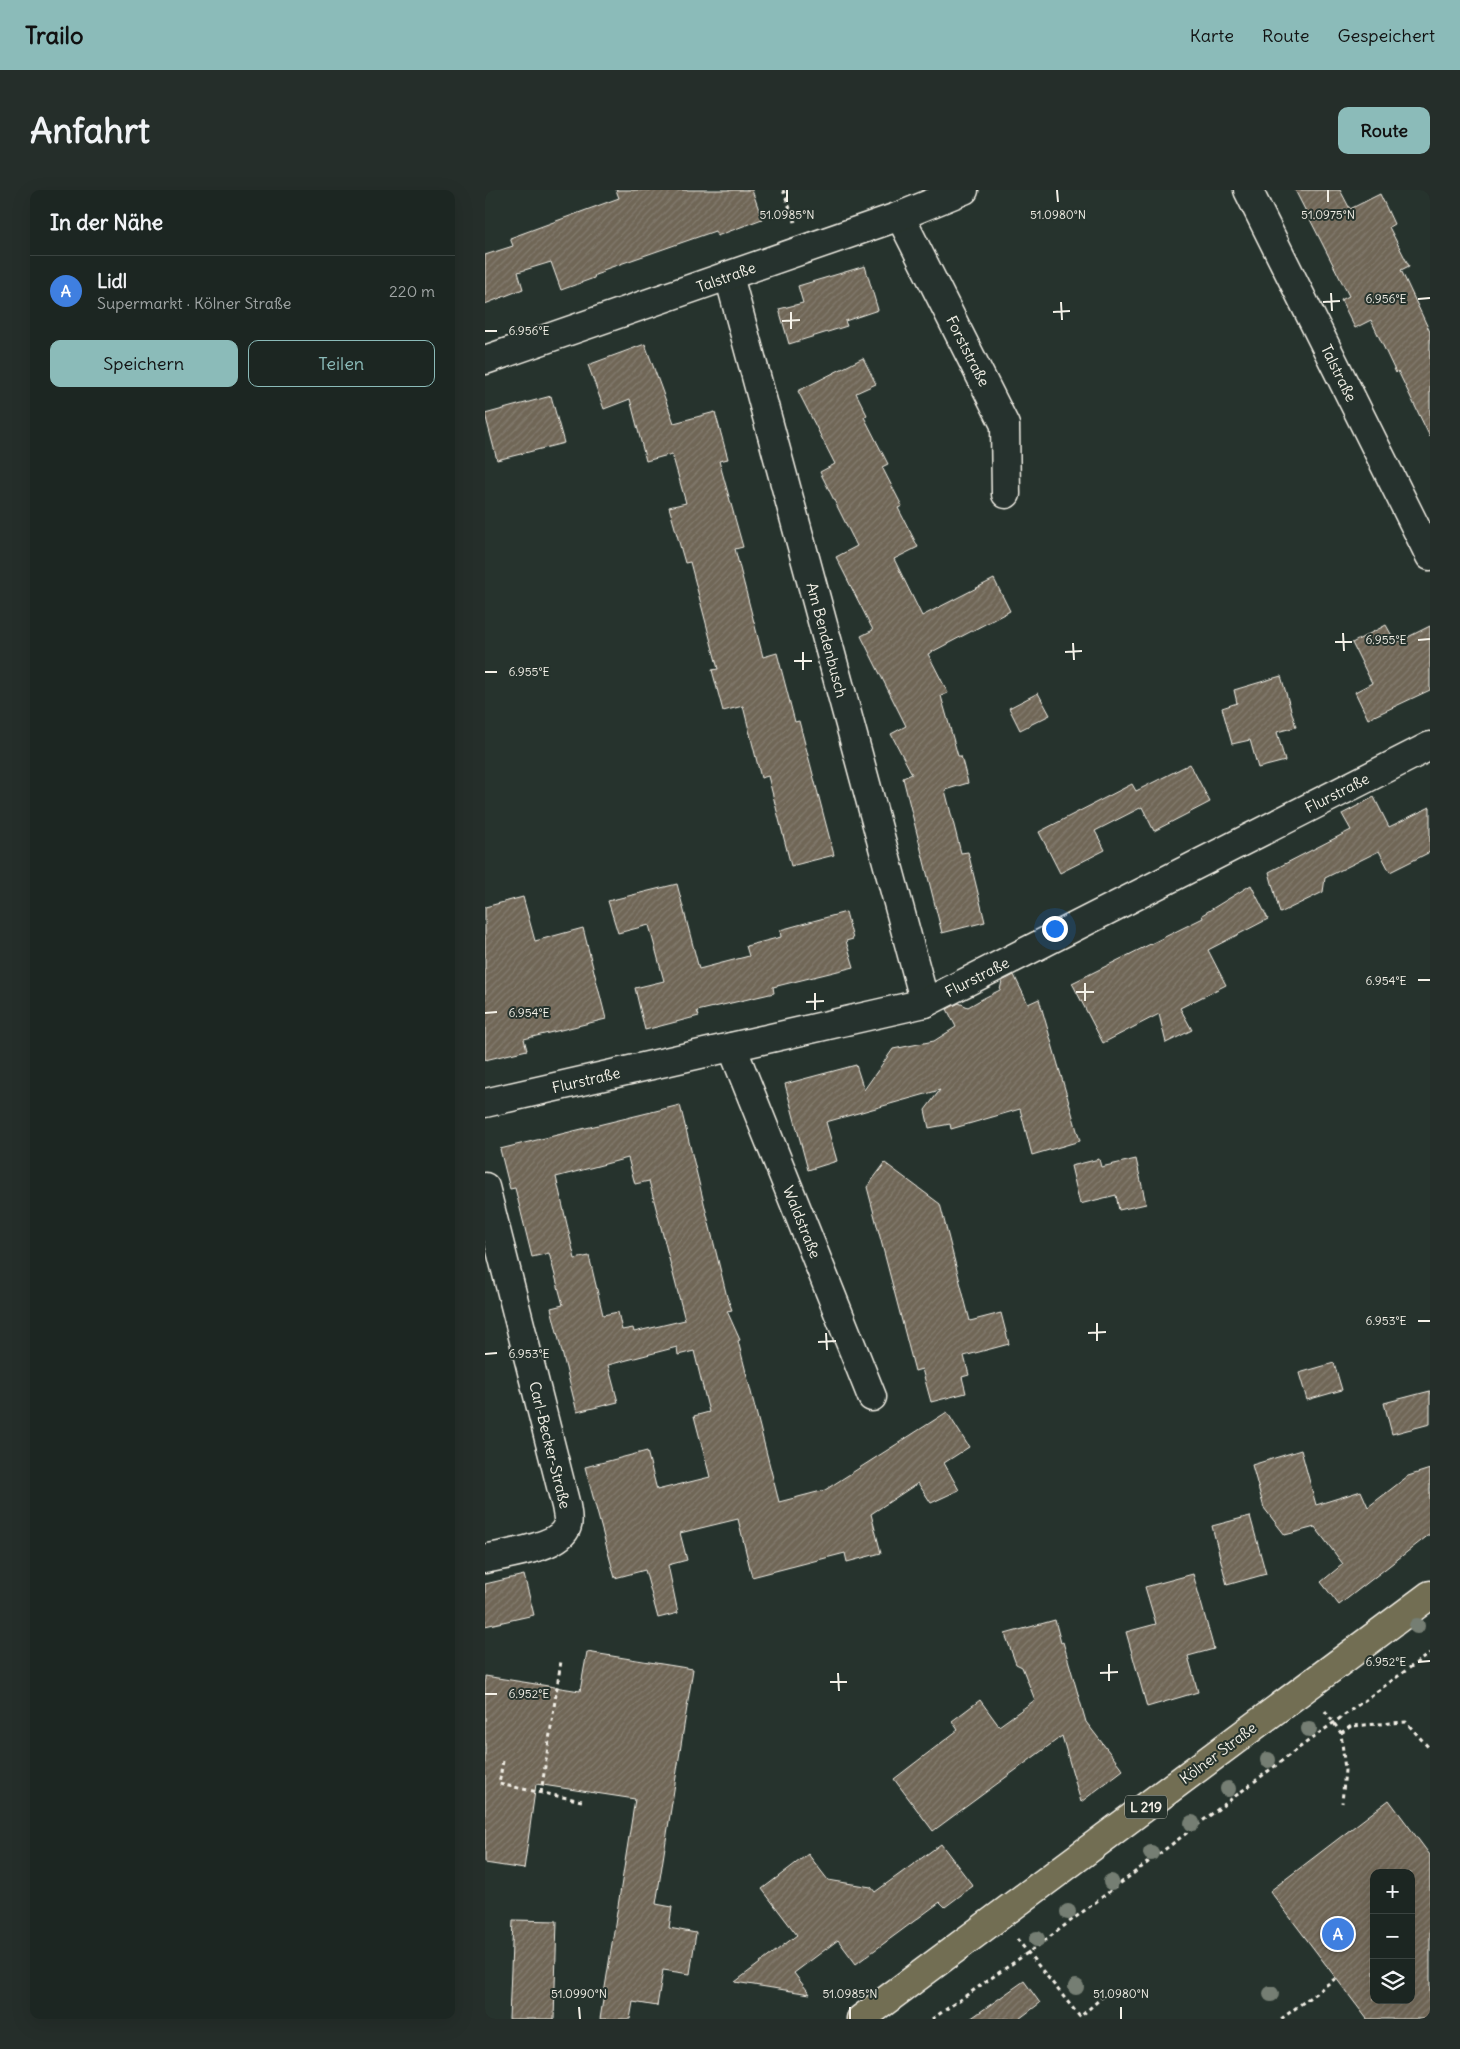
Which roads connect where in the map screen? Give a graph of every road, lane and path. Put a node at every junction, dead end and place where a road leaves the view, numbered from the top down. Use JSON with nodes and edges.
{"nodes":[{"id":1,"x":964,"y":190,"type":"edge"},
{"id":2,"x":1248,"y":190,"type":"edge"},
{"id":3,"x":900,"y":216,"type":"junction"},
{"id":4,"x":729,"y":276,"type":"junction"},
{"id":5,"x":485,"y":360,"type":"edge"},
{"id":6,"x":1006,"y":494,"type":"dead end"},
{"id":7,"x":1430,"y":556,"type":"edge"},
{"id":8,"x":1430,"y":746,"type":"edge"},
{"id":9,"x":925,"y":1003,"type":"junction"},
{"id":10,"x":731,"y":1047,"type":"junction"},
{"id":11,"x":485,"y":1103,"type":"edge"},
{"id":12,"x":485,"y":1187,"type":"edge"},
{"id":13,"x":871,"y":1397,"type":"dead end"},
{"id":14,"x":485,"y":1559,"type":"edge"},
{"id":15,"x":1430,"y":1595,"type":"edge"},
{"id":16,"x":1430,"y":1653,"type":"edge"},
{"id":17,"x":561,"y":1661,"type":"dead end"},
{"id":18,"x":1430,"y":1749,"type":"edge"},
{"id":19,"x":503,"y":1761,"type":"dead end"},
{"id":20,"x":541,"y":1792,"type":"junction"},
{"id":21,"x":582,"y":1801,"type":"dead end"},
{"id":22,"x":1342,"y":1803,"type":"dead end"},
{"id":23,"x":999,"y":1916,"type":"junction"},
{"id":24,"x":1028,"y":1952,"type":"junction"},
{"id":25,"x":1335,"y":1978,"type":"dead end"},
{"id":26,"x":1109,"y":1991,"type":"dead end"},
{"id":27,"x":1078,"y":2018,"type":"edge"},
{"id":28,"x":861,"y":2019,"type":"edge"},
{"id":29,"x":932,"y":2019,"type":"edge"},
{"id":30,"x":1281,"y":2019,"type":"edge"}],
"edges":[{"from":1,"to":3,"type":"street","name":"Talstraße"},
{"from":2,"to":7,"type":"street","name":"Talstraße"},
{"from":3,"to":4,"type":"street","name":"Talstraße"},
{"from":3,"to":6,"type":"street","name":"Forststraße"},
{"from":4,"to":5,"type":"street","name":"Talstraße"},
{"from":4,"to":9,"type":"street","name":"Am Bendenbusch"},
{"from":8,"to":9,"type":"street","name":"Flurstraße"},
{"from":9,"to":10,"type":"street","name":"Flurstraße"},
{"from":10,"to":11,"type":"street","name":"Flurstraße"},
{"from":10,"to":13,"type":"street","name":"Waldstraße"},
{"from":12,"to":14,"type":"street","name":"Carl-Becker-Straße"},
{"from":15,"to":23,"type":"main road","name":"Kölner Straße","number":"L 219"},
{"from":16,"to":24,"type":"path"},
{"from":17,"to":20,"type":"path"},
{"from":18,"to":22,"type":"path"},
{"from":19,"to":20,"type":"path"},
{"from":20,"to":21,"type":"path"},
{"from":23,"to":24,"type":"path"},
{"from":23,"to":28,"type":"main road","name":"Kölner Straße","number":"L 219"},
{"from":24,"to":27,"type":"path"},
{"from":24,"to":29,"type":"path"},
{"from":25,"to":30,"type":"path"},
{"from":26,"to":27,"type":"path"}]}
